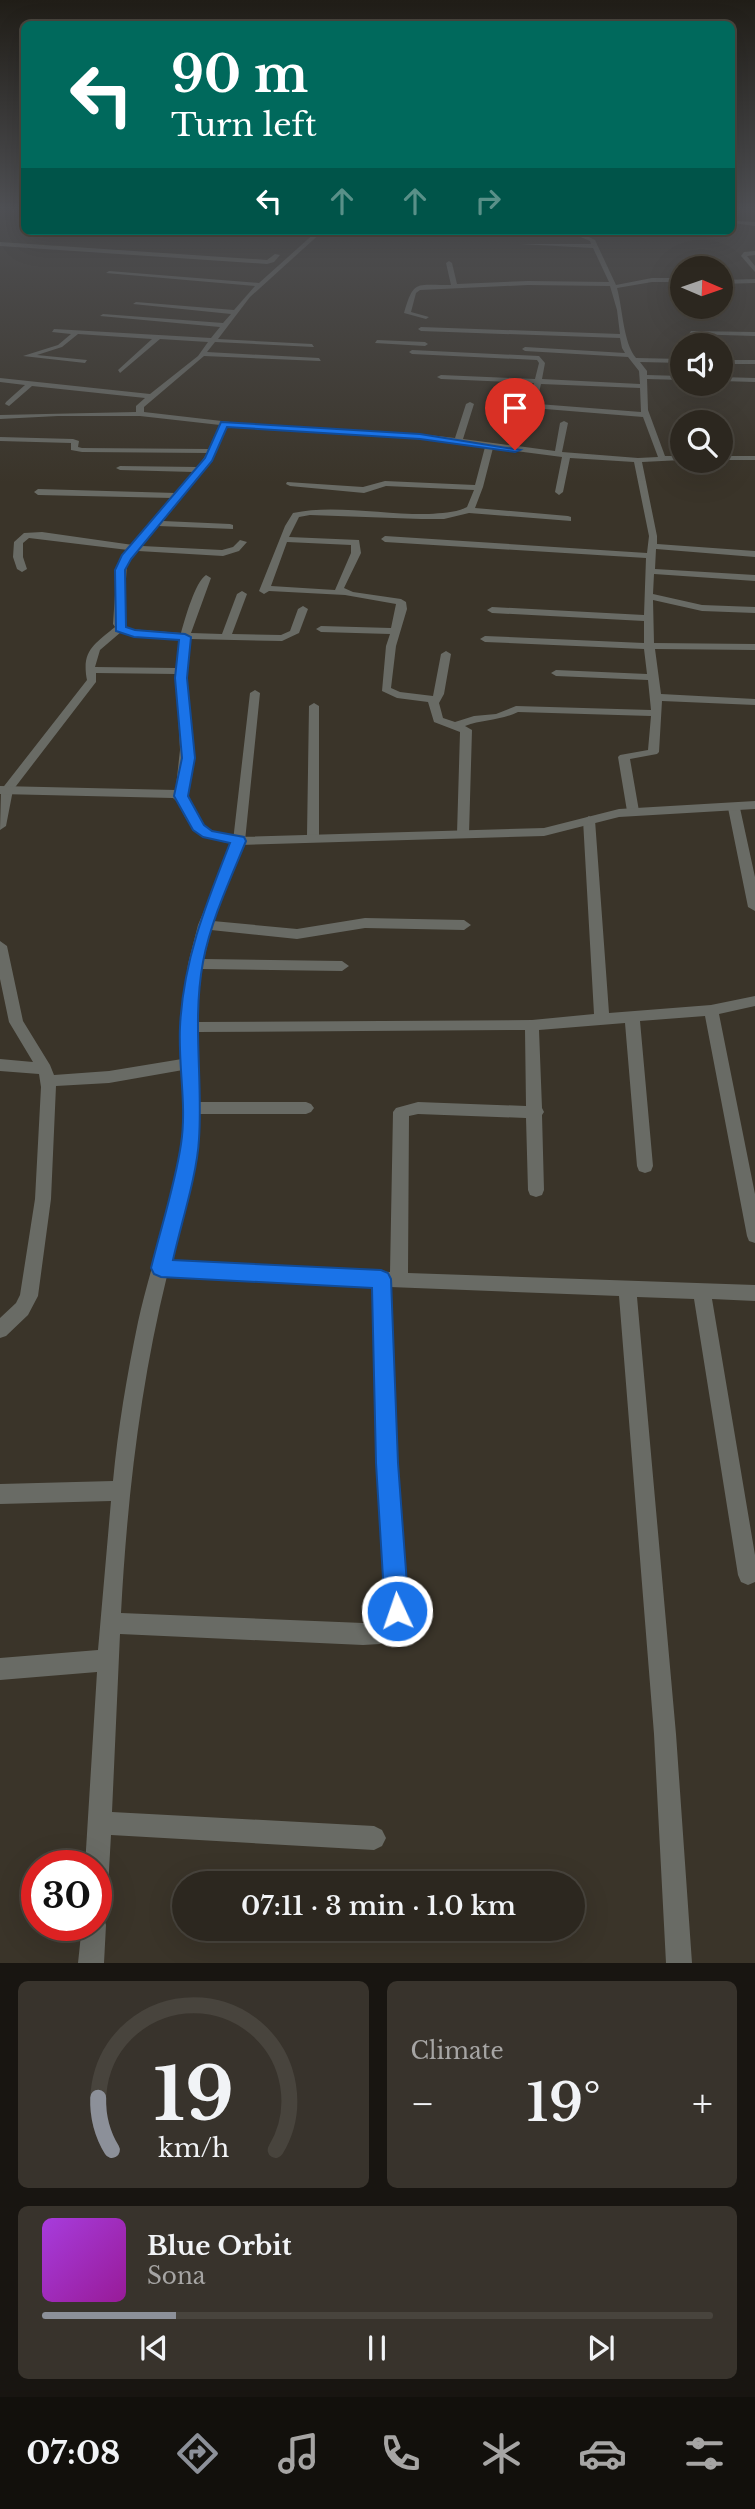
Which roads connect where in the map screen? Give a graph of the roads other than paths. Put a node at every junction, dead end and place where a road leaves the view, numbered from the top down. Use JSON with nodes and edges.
{"nodes":[{"id":1,"x":246,"y":300,"type":"edge"},
{"id":2,"x":411,"y":300,"type":"edge"},
{"id":3,"x":617,"y":300,"type":"edge"},
{"id":4,"x":136,"y":304,"type":"dead end"},
{"id":5,"x":234,"y":312,"type":"junction"},
{"id":6,"x":103,"y":316,"type":"dead end"},
{"id":7,"x":426,"y":317,"type":"dead end"},
{"id":8,"x":225,"y":324,"type":"junction"},
{"id":9,"x":421,"y":329,"type":"dead end"},
{"id":10,"x":54,"y":331,"type":"dead end"},
{"id":11,"x":77,"y":332,"type":"junction"},
{"id":12,"x":733,"y":334,"type":"edge"},
{"id":13,"x":755,"y":334,"type":"edge"},
{"id":14,"x":158,"y":337,"type":"junction"},
{"id":15,"x":621,"y":337,"type":"junction"},
{"id":16,"x":214,"y":341,"type":"junction"},
{"id":17,"x":377,"y":342,"type":"dead end"},
{"id":18,"x":312,"y":346,"type":"dead end"},
{"id":19,"x":412,"y":352,"type":"dead end"},
{"id":20,"x":203,"y":354,"type":"junction"},
{"id":21,"x":632,"y":357,"type":"junction"},
{"id":22,"x":319,"y":360,"type":"dead end"},
{"id":23,"x":670,"y":360,"type":"edge"},
{"id":24,"x":85,"y":362,"type":"dead end"},
{"id":25,"x":733,"y":362,"type":"edge"},
{"id":26,"x":755,"y":362,"type":"edge"},
{"id":27,"x":120,"y":371,"type":"dead end"},
{"id":28,"x":441,"y":377,"type":"dead end"},
{"id":29,"x":644,"y":377,"type":"junction"},
{"id":30,"x":670,"y":378,"type":"edge"},
{"id":31,"x":733,"y":379,"type":"edge"},
{"id":32,"x":0,"y":380,"type":"edge"},
{"id":33,"x":755,"y":380,"type":"edge"},
{"id":34,"x":536,"y":381,"type":"junction"},
{"id":35,"x":31,"y":383,"type":"junction"},
{"id":36,"x":644,"y":386,"type":"junction"},
{"id":37,"x":149,"y":396,"type":"junction"},
{"id":38,"x":9,"y":404,"type":"dead end"},
{"id":39,"x":470,"y":404,"type":"dead end"},
{"id":40,"x":140,"y":414,"type":"junction"},
{"id":41,"x":646,"y":415,"type":"junction"},
{"id":42,"x":0,"y":417,"type":"edge"},
{"id":43,"x":564,"y":423,"type":"dead end"},
{"id":44,"x":224,"y":424,"type":"junction"},
{"id":45,"x":0,"y":439,"type":"edge"},
{"id":46,"x":458,"y":441,"type":"junction"},
{"id":47,"x":489,"y":447,"type":"junction"},
{"id":48,"x":213,"y":451,"type":"junction"},
{"id":49,"x":562,"y":455,"type":"junction"},
{"id":50,"x":662,"y":458,"type":"junction"},
{"id":51,"x":670,"y":458,"type":"edge"},
{"id":52,"x":733,"y":458,"type":"edge"},
{"id":53,"x":755,"y":458,"type":"edge"},
{"id":54,"x":638,"y":460,"type":"junction"},
{"id":55,"x":120,"y":468,"type":"dead end"},
{"id":56,"x":201,"y":470,"type":"junction"},
{"id":57,"x":290,"y":484,"type":"dead end"},
{"id":58,"x":477,"y":488,"type":"junction"},
{"id":59,"x":38,"y":492,"type":"dead end"},
{"id":60,"x":559,"y":492,"type":"dead end"},
{"id":61,"x":179,"y":496,"type":"junction"},
{"id":62,"x":469,"y":510,"type":"junction"},
{"id":63,"x":568,"y":519,"type":"dead end"},
{"id":64,"x":157,"y":523,"type":"junction"},
{"id":65,"x":230,"y":527,"type":"dead end"},
{"id":66,"x":284,"y":539,"type":"junction"},
{"id":67,"x":385,"y":539,"type":"dead end"},
{"id":68,"x":243,"y":542,"type":"dead end"},
{"id":69,"x":135,"y":548,"type":"junction"},
{"id":70,"x":652,"y":551,"type":"junction"},
{"id":71,"x":755,"y":554,"type":"edge"},
{"id":72,"x":22,"y":569,"type":"dead end"},
{"id":73,"x":649,"y":571,"type":"junction"},
{"id":74,"x":206,"y":578,"type":"dead end"},
{"id":75,"x":755,"y":578,"type":"edge"},
{"id":76,"x":343,"y":593,"type":"junction"},
{"id":77,"x":242,"y":594,"type":"dead end"},
{"id":78,"x":649,"y":596,"type":"junction"},
{"id":79,"x":303,"y":609,"type":"dead end"},
{"id":80,"x":492,"y":610,"type":"dead end"},
{"id":81,"x":755,"y":610,"type":"edge"},
{"id":82,"x":650,"y":618,"type":"junction"},
{"id":83,"x":120,"y":628,"type":"junction"},
{"id":84,"x":321,"y":629,"type":"dead end"},
{"id":85,"x":395,"y":631,"type":"junction"},
{"id":86,"x":185,"y":637,"type":"junction"},
{"id":87,"x":225,"y":638,"type":"junction"},
{"id":88,"x":485,"y":639,"type":"dead end"},
{"id":89,"x":649,"y":646,"type":"junction"},
{"id":90,"x":755,"y":646,"type":"edge"},
{"id":91,"x":446,"y":654,"type":"dead end"},
{"id":92,"x":91,"y":670,"type":"junction"},
{"id":93,"x":181,"y":671,"type":"junction"},
{"id":94,"x":556,"y":673,"type":"dead end"},
{"id":95,"x":654,"y":677,"type":"junction"},
{"id":96,"x":255,"y":693,"type":"dead end"},
{"id":97,"x":656,"y":697,"type":"junction"},
{"id":98,"x":435,"y":702,"type":"junction"},
{"id":99,"x":755,"y":702,"type":"edge"},
{"id":100,"x":314,"y":706,"type":"dead end"},
{"id":101,"x":657,"y":713,"type":"junction"},
{"id":102,"x":458,"y":725,"type":"junction"},
{"id":103,"x":3,"y":790,"type":"edge"},
{"id":104,"x":181,"y":796,"type":"junction"},
{"id":105,"x":755,"y":805,"type":"edge"},
{"id":106,"x":734,"y":808,"type":"junction"},
{"id":107,"x":633,"y":811,"type":"junction"},
{"id":108,"x":589,"y":820,"type":"junction"},
{"id":109,"x":0,"y":826,"type":"edge"},
{"id":110,"x":463,"y":834,"type":"junction"},
{"id":111,"x":313,"y":836,"type":"junction"},
{"id":112,"x":239,"y":841,"type":"junction"},
{"id":113,"x":755,"y":906,"type":"edge"},
{"id":114,"x":205,"y":925,"type":"junction"},
{"id":115,"x":464,"y":925,"type":"dead end"},
{"id":116,"x":0,"y":946,"type":"edge"},
{"id":117,"x":195,"y":964,"type":"junction"},
{"id":118,"x":342,"y":966,"type":"dead end"},
{"id":119,"x":755,"y":1001,"type":"edge"},
{"id":120,"x":711,"y":1010,"type":"junction"},
{"id":121,"x":632,"y":1018,"type":"junction"},
{"id":122,"x":602,"y":1020,"type":"junction"},
{"id":123,"x":532,"y":1025,"type":"junction"},
{"id":124,"x":188,"y":1027,"type":"junction"},
{"id":125,"x":190,"y":1063,"type":"junction"},
{"id":126,"x":0,"y":1065,"type":"edge"},
{"id":127,"x":46,"y":1075,"type":"junction"},
{"id":128,"x":192,"y":1108,"type":"junction"},
{"id":129,"x":306,"y":1108,"type":"dead end"},
{"id":130,"x":536,"y":1112,"type":"junction"},
{"id":131,"x":645,"y":1166,"type":"dead end"},
{"id":132,"x":537,"y":1190,"type":"dead end"},
{"id":133,"x":755,"y":1236,"type":"edge"},
{"id":134,"x":161,"y":1268,"type":"junction"},
{"id":135,"x":390,"y":1280,"type":"junction"},
{"id":136,"x":626,"y":1288,"type":"junction"},
{"id":137,"x":702,"y":1291,"type":"junction"},
{"id":138,"x":755,"y":1293,"type":"edge"},
{"id":139,"x":0,"y":1330,"type":"edge"},
{"id":140,"x":120,"y":1491,"type":"junction"},
{"id":141,"x":0,"y":1494,"type":"edge"},
{"id":142,"x":748,"y":1575,"type":"dead end"},
{"id":143,"x":111,"y":1623,"type":"junction"},
{"id":144,"x":109,"y":1660,"type":"junction"},
{"id":145,"x":0,"y":1669,"type":"edge"},
{"id":146,"x":101,"y":1823,"type":"junction"},
{"id":147,"x":374,"y":1838,"type":"dead end"},
{"id":148,"x":99,"y":1850,"type":"edge"},
{"id":149,"x":93,"y":1941,"type":"edge"},
{"id":150,"x":91,"y":1963,"type":"edge"},
{"id":151,"x":679,"y":1963,"type":"edge"}],
"edges":[{"from":1,"to":5,"type":"street"},
{"from":2,"to":7,"type":"street"},
{"from":3,"to":15,"type":"street"},
{"from":4,"to":5,"type":"street"},
{"from":5,"to":8,"type":"street"},
{"from":6,"to":8,"type":"street"},
{"from":8,"to":16,"type":"street"},
{"from":9,"to":15,"type":"street"},
{"from":10,"to":11,"type":"street"},
{"from":11,"to":14,"type":"street"},
{"from":11,"to":24,"type":"street"},
{"from":12,"to":13,"type":"street"},
{"from":14,"to":16,"type":"street"},
{"from":14,"to":27,"type":"street"},
{"from":15,"to":21,"type":"street"},
{"from":16,"to":18,"type":"street"},
{"from":16,"to":20,"type":"street"},
{"from":17,"to":21,"type":"street"},
{"from":19,"to":34,"type":"street"},
{"from":20,"to":22,"type":"street"},
{"from":20,"to":37,"type":"street"},
{"from":21,"to":23,"type":"street"},
{"from":21,"to":29,"type":"street"},
{"from":25,"to":26,"type":"street"},
{"from":28,"to":34,"type":"street"},
{"from":29,"to":30,"type":"street"},
{"from":29,"to":36,"type":"street"},
{"from":31,"to":33,"type":"street"},
{"from":32,"to":35,"type":"street"},
{"from":34,"to":36,"type":"street"},
{"from":34,"to":41,"type":"street"},
{"from":35,"to":37,"type":"street"},
{"from":35,"to":38,"type":"street"},
{"from":36,"to":41,"type":"street"},
{"from":37,"to":40,"type":"street"},
{"from":39,"to":46,"type":"street"},
{"from":40,"to":42,"type":"street"},
{"from":40,"to":44,"type":"street"},
{"from":41,"to":50,"type":"street"},
{"from":43,"to":49,"type":"street"},
{"from":44,"to":46,"type":"street"},
{"from":44,"to":48,"type":"street"},
{"from":45,"to":48,"type":"street"},
{"from":46,"to":47,"type":"street"},
{"from":47,"to":49,"type":"street"},
{"from":47,"to":58,"type":"street"},
{"from":48,"to":56,"type":"street"},
{"from":49,"to":54,"type":"street"},
{"from":49,"to":60,"type":"street"},
{"from":50,"to":51,"type":"street"},
{"from":50,"to":54,"type":"street"},
{"from":52,"to":53,"type":"street"},
{"from":54,"to":70,"type":"street"},
{"from":55,"to":56,"type":"street"},
{"from":56,"to":61,"type":"street"},
{"from":57,"to":58,"type":"street"},
{"from":58,"to":62,"type":"street"},
{"from":59,"to":61,"type":"street"},
{"from":61,"to":64,"type":"street"},
{"from":62,"to":63,"type":"street"},
{"from":62,"to":66,"type":"street"},
{"from":64,"to":65,"type":"street"},
{"from":64,"to":69,"type":"street"},
{"from":66,"to":76,"type":"street"},
{"from":66,"to":76,"type":"street"},
{"from":67,"to":70,"type":"street"},
{"from":68,"to":69,"type":"street"},
{"from":69,"to":72,"type":"street"},
{"from":69,"to":83,"type":"street"},
{"from":70,"to":71,"type":"street"},
{"from":70,"to":73,"type":"street"},
{"from":73,"to":75,"type":"street"},
{"from":73,"to":78,"type":"street"},
{"from":74,"to":86,"type":"street"},
{"from":76,"to":85,"type":"street"},
{"from":77,"to":87,"type":"street"},
{"from":78,"to":81,"type":"street"},
{"from":78,"to":82,"type":"street"},
{"from":79,"to":87,"type":"street"},
{"from":80,"to":82,"type":"street"},
{"from":82,"to":89,"type":"street"},
{"from":83,"to":86,"type":"street"},
{"from":83,"to":92,"type":"street"},
{"from":84,"to":85,"type":"street"},
{"from":85,"to":98,"type":"street"},
{"from":86,"to":87,"type":"street"},
{"from":86,"to":93,"type":"street"},
{"from":88,"to":89,"type":"street"},
{"from":89,"to":90,"type":"street"},
{"from":89,"to":95,"type":"street"},
{"from":91,"to":98,"type":"street"},
{"from":92,"to":93,"type":"street"},
{"from":92,"to":103,"type":"street"},
{"from":93,"to":104,"type":"street"},
{"from":94,"to":95,"type":"street"},
{"from":95,"to":97,"type":"street"},
{"from":96,"to":112,"type":"street"},
{"from":97,"to":99,"type":"street"},
{"from":97,"to":101,"type":"street"},
{"from":98,"to":102,"type":"street"},
{"from":100,"to":111,"type":"street"},
{"from":101,"to":102,"type":"street"},
{"from":101,"to":107,"type":"street"},
{"from":102,"to":110,"type":"street"},
{"from":103,"to":104,"type":"street"},
{"from":103,"to":109,"type":"street"},
{"from":104,"to":112,"type":"street"},
{"from":105,"to":106,"type":"street"},
{"from":106,"to":107,"type":"street"},
{"from":106,"to":113,"type":"street"},
{"from":107,"to":108,"type":"street"},
{"from":108,"to":110,"type":"street"},
{"from":108,"to":122,"type":"street"},
{"from":110,"to":111,"type":"street"},
{"from":111,"to":112,"type":"street"},
{"from":112,"to":114,"type":"street"},
{"from":114,"to":115,"type":"street"},
{"from":114,"to":117,"type":"street"},
{"from":116,"to":127,"type":"street"},
{"from":117,"to":118,"type":"street"},
{"from":117,"to":124,"type":"street"},
{"from":119,"to":120,"type":"street"},
{"from":120,"to":121,"type":"street"},
{"from":120,"to":133,"type":"street"},
{"from":121,"to":122,"type":"street"},
{"from":121,"to":131,"type":"street"},
{"from":122,"to":123,"type":"street"},
{"from":123,"to":124,"type":"street"},
{"from":123,"to":130,"type":"street"},
{"from":124,"to":125,"type":"street"},
{"from":125,"to":127,"type":"street"},
{"from":125,"to":128,"type":"street"},
{"from":126,"to":127,"type":"street"},
{"from":127,"to":139,"type":"street"},
{"from":128,"to":129,"type":"street"},
{"from":128,"to":134,"type":"street"},
{"from":130,"to":132,"type":"street"},
{"from":130,"to":135,"type":"street"},
{"from":134,"to":135,"type":"street"},
{"from":134,"to":140,"type":"street"},
{"from":135,"to":136,"type":"street"},
{"from":135,"to":143,"type":"street"},
{"from":136,"to":137,"type":"street"},
{"from":136,"to":151,"type":"street"},
{"from":137,"to":138,"type":"street"},
{"from":137,"to":142,"type":"street"},
{"from":140,"to":141,"type":"street"},
{"from":140,"to":143,"type":"street"},
{"from":143,"to":144,"type":"street"},
{"from":144,"to":145,"type":"street"},
{"from":144,"to":146,"type":"street"},
{"from":146,"to":147,"type":"street"},
{"from":146,"to":148,"type":"street"},
{"from":149,"to":150,"type":"street"}]}
